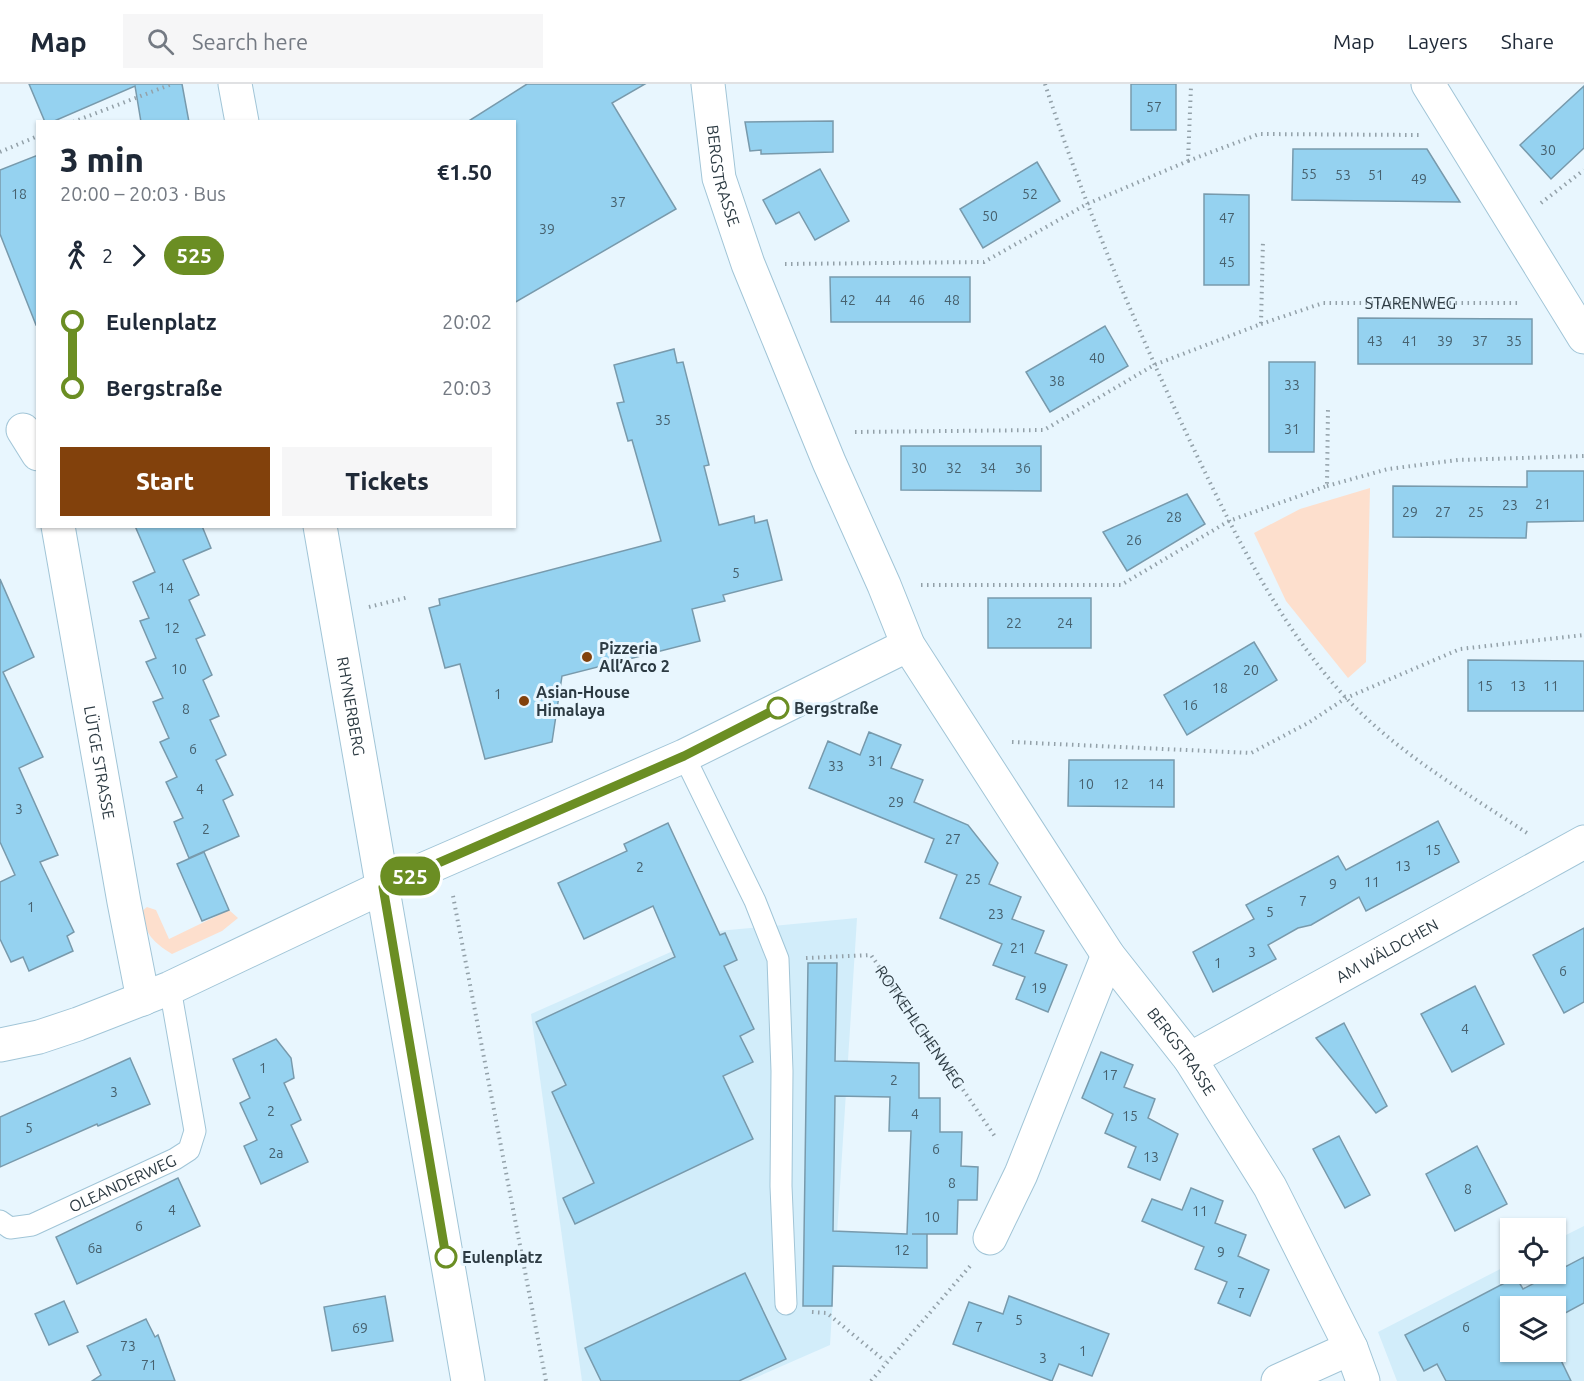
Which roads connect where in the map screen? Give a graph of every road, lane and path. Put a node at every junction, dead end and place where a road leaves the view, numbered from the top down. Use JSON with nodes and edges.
{"nodes":[{"id":1,"x":172,"y":84,"type":"edge"},
{"id":2,"x":235,"y":84,"type":"edge"},
{"id":3,"x":708,"y":84,"type":"edge"},
{"id":4,"x":1045,"y":84,"type":"edge"},
{"id":5,"x":1428,"y":84,"type":"edge"},
{"id":6,"x":1191,"y":86,"type":"dead end"},
{"id":7,"x":78,"y":120,"type":"edge"},
{"id":8,"x":242,"y":120,"type":"edge"},
{"id":9,"x":1459,"y":135,"type":"junction"},
{"id":10,"x":36,"y":137,"type":"edge"},
{"id":11,"x":0,"y":152,"type":"edge"},
{"id":12,"x":1188,"y":161,"type":"junction"},
{"id":13,"x":1584,"y":170,"type":"edge"},
{"id":14,"x":1087,"y":204,"type":"junction"},
{"id":15,"x":1514,"y":223,"type":"junction"},
{"id":16,"x":1263,"y":240,"type":"dead end"},
{"id":17,"x":748,"y":264,"type":"junction"},
{"id":18,"x":1563,"y":303,"type":"junction"},
{"id":19,"x":1261,"y":324,"type":"junction"},
{"id":20,"x":1584,"y":337,"type":"edge"},
{"id":21,"x":1154,"y":365,"type":"junction"},
{"id":22,"x":1328,"y":408,"type":"dead end"},
{"id":23,"x":815,"y":429,"type":"junction"},
{"id":24,"x":1584,"y":456,"type":"edge"},
{"id":25,"x":1327,"y":486,"type":"junction"},
{"id":26,"x":1229,"y":521,"type":"junction"},
{"id":27,"x":58,"y":528,"type":"edge"},
{"id":28,"x":320,"y":528,"type":"edge"},
{"id":29,"x":884,"y":585,"type":"junction"},
{"id":30,"x":409,"y":597,"type":"dead end"},
{"id":31,"x":385,"y":603,"type":"dead end"},
{"id":32,"x":1584,"y":635,"type":"edge"},
{"id":33,"x":908,"y":645,"type":"junction"},
{"id":34,"x":1346,"y":698,"type":"junction"},
{"id":35,"x":969,"y":740,"type":"junction"},
{"id":36,"x":684,"y":756,"type":"junction"},
{"id":37,"x":1572,"y":848,"type":"edge"},
{"id":38,"x":446,"y":861,"type":"junction"},
{"id":39,"x":383,"y":887,"type":"junction"},
{"id":40,"x":1108,"y":955,"type":"junction"},
{"id":41,"x":778,"y":959,"type":"junction"},
{"id":42,"x":157,"y":993,"type":"junction"},
{"id":43,"x":0,"y":1045,"type":"edge"},
{"id":44,"x":1190,"y":1059,"type":"junction"},
{"id":45,"x":1021,"y":1174,"type":"junction"},
{"id":46,"x":0,"y":1221,"type":"edge"},
{"id":47,"x":990,"y":1238,"type":"joint"},
{"id":48,"x":786,"y":1304,"type":"joint"},
{"id":49,"x":1351,"y":1348,"type":"junction"},
{"id":50,"x":885,"y":1362,"type":"junction"},
{"id":51,"x":468,"y":1381,"type":"edge"},
{"id":52,"x":546,"y":1381,"type":"edge"},
{"id":53,"x":871,"y":1381,"type":"edge"},
{"id":54,"x":1278,"y":1381,"type":"edge"},
{"id":55,"x":1363,"y":1381,"type":"edge"}],
"edges":[{"from":1,"to":7,"type":"path"},
{"from":2,"to":8,"type":"street"},
{"from":3,"to":17,"type":"street","name":"BERGSTRASSE"},
{"from":4,"to":14,"type":"path"},
{"from":5,"to":9,"type":"street"},
{"from":6,"to":12,"type":"path"},
{"from":9,"to":12,"type":"path"},
{"from":9,"to":15,"type":"street"},
{"from":10,"to":11,"type":"path"},
{"from":12,"to":14,"type":"path"},
{"from":13,"to":15,"type":"path"},
{"from":14,"to":17,"type":"path"},
{"from":14,"to":21,"type":"path"},
{"from":15,"to":18,"type":"street"},
{"from":16,"to":19,"type":"path"},
{"from":17,"to":23,"type":"street","name":"BERGSTRASSE"},
{"from":18,"to":19,"type":"path","name":"STARENWEG"},
{"from":18,"to":20,"type":"street"},
{"from":19,"to":21,"type":"path","name":"STARENWEG"},
{"from":21,"to":23,"type":"path"},
{"from":21,"to":26,"type":"path"},
{"from":22,"to":25,"type":"path"},
{"from":23,"to":29,"type":"street","name":"BERGSTRASSE"},
{"from":24,"to":25,"type":"path"},
{"from":25,"to":26,"type":"path"},
{"from":26,"to":29,"type":"path"},
{"from":26,"to":34,"type":"path"},
{"from":27,"to":42,"type":"street","name":"LÜTGE STRASSE"},
{"from":28,"to":39,"type":"street","name":"RHYNERBERG"},
{"from":29,"to":33,"type":"street","name":"BERGSTRASSE"},
{"from":30,"to":31,"type":"path"},
{"from":32,"to":34,"type":"path"},
{"from":33,"to":35,"type":"street","name":"BERGSTRASSE"},
{"from":33,"to":36,"type":"street"},
{"from":34,"to":35,"type":"path"},
{"from":34,"to":37,"type":"path"},
{"from":35,"to":40,"type":"street","name":"BERGSTRASSE"},
{"from":36,"to":38,"type":"street"},
{"from":36,"to":41,"type":"lane"},
{"from":37,"to":44,"type":"street","name":"AM WÄLDCHEN"},
{"from":38,"to":39,"type":"street"},
{"from":38,"to":52,"type":"path"},
{"from":39,"to":42,"type":"street"},
{"from":39,"to":51,"type":"street","name":"RHYNERBERG"},
{"from":40,"to":44,"type":"street","name":"BERGSTRASSE"},
{"from":40,"to":45,"type":"street"},
{"from":41,"to":45,"type":"path","name":"ROTKEHLCHENWEG"},
{"from":41,"to":48,"type":"lane"},
{"from":42,"to":43,"type":"street"},
{"from":42,"to":46,"type":"lane","name":"OLEANDERWEG"},
{"from":44,"to":49,"type":"street","name":"BERGSTRASSE"},
{"from":45,"to":47,"type":"street"},
{"from":47,"to":50,"type":"path"},
{"from":48,"to":50,"type":"path"},
{"from":49,"to":54,"type":"street"},
{"from":49,"to":55,"type":"street","name":"BERGSTRASSE"},
{"from":50,"to":53,"type":"path"}]}
